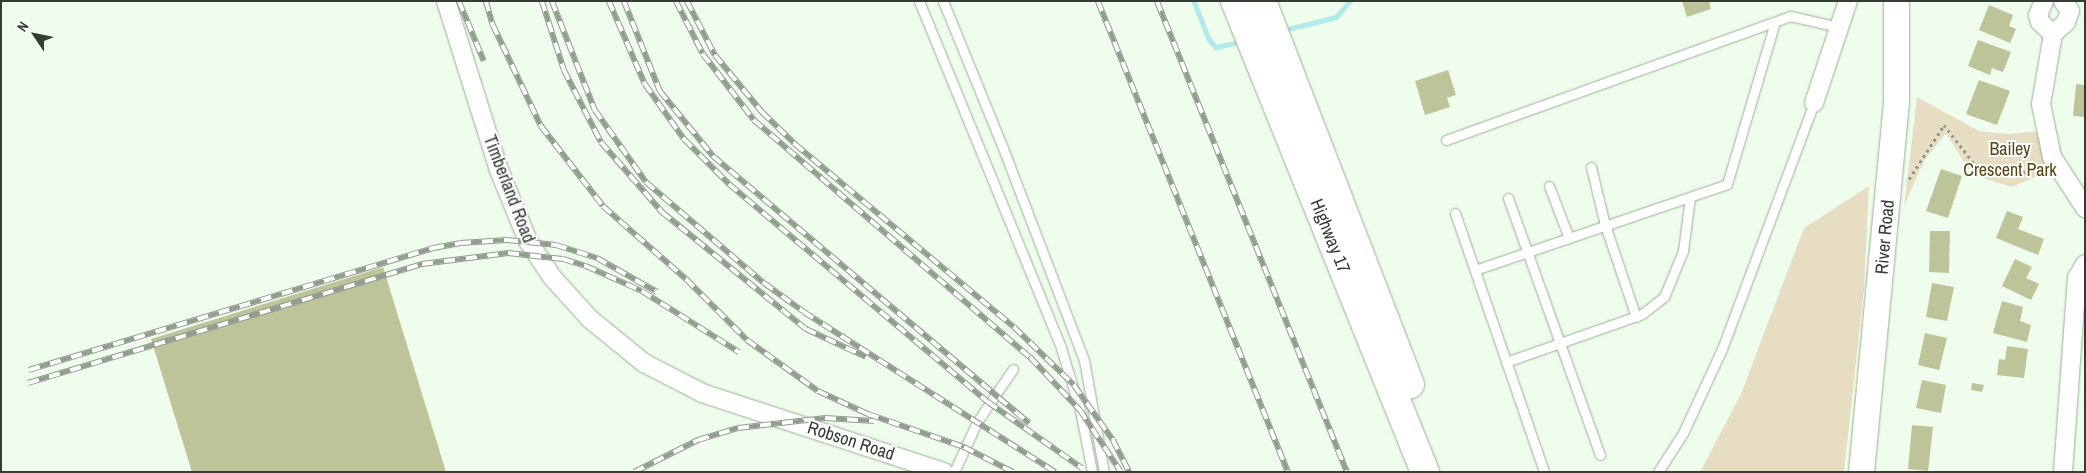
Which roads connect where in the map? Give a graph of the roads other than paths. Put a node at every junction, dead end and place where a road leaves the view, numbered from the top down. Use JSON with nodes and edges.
{"nodes":[{"id":1,"x":446,"y":1,"type":"edge"},
{"id":2,"x":919,"y":1,"type":"edge"},
{"id":3,"x":943,"y":1,"type":"edge"},
{"id":4,"x":1235,"y":1,"type":"edge"},
{"id":5,"x":1262,"y":1,"type":"edge"},
{"id":6,"x":1848,"y":1,"type":"edge"},
{"id":7,"x":1896,"y":1,"type":"edge"},
{"id":8,"x":2044,"y":1,"type":"edge"},
{"id":9,"x":2063,"y":1,"type":"edge"},
{"id":10,"x":1775,"y":22,"type":"junction"},
{"id":11,"x":1840,"y":27,"type":"junction"},
{"id":12,"x":2053,"y":34,"type":"junction"},
{"id":13,"x":1814,"y":103,"type":"joint"},
{"id":14,"x":1446,"y":140,"type":"dead end"},
{"id":15,"x":1591,"y":167,"type":"dead end"},
{"id":16,"x":1549,"y":186,"type":"dead end"},
{"id":17,"x":1690,"y":197,"type":"junction"},
{"id":18,"x":1508,"y":198,"type":"dead end"},
{"id":19,"x":2085,"y":208,"type":"edge"},
{"id":20,"x":1455,"y":213,"type":"dead end"},
{"id":21,"x":1606,"y":225,"type":"junction"},
{"id":22,"x":1569,"y":238,"type":"junction"},
{"id":23,"x":1527,"y":252,"type":"junction"},
{"id":24,"x":2085,"y":264,"type":"edge"},
{"id":25,"x":1475,"y":270,"type":"junction"},
{"id":26,"x":1636,"y":316,"type":"junction"},
{"id":27,"x":1560,"y":343,"type":"junction"},
{"id":28,"x":1506,"y":362,"type":"junction"},
{"id":29,"x":1013,"y":369,"type":"dead end"},
{"id":30,"x":786,"y":420,"type":"joint"},
{"id":31,"x":1600,"y":454,"type":"dead end"},
{"id":32,"x":944,"y":472,"type":"edge"},
{"id":33,"x":954,"y":472,"type":"edge"},
{"id":34,"x":1092,"y":472,"type":"edge"},
{"id":35,"x":1104,"y":472,"type":"edge"},
{"id":36,"x":1425,"y":472,"type":"edge"},
{"id":37,"x":1445,"y":472,"type":"edge"},
{"id":38,"x":1544,"y":472,"type":"edge"},
{"id":39,"x":1658,"y":472,"type":"edge"},
{"id":40,"x":1861,"y":472,"type":"edge"},
{"id":41,"x":2063,"y":472,"type":"edge"}],
"edges":[{"from":1,"to":30,"type":"street","name":"Timberland Road"},
{"from":2,"to":34,"type":"lane"},
{"from":3,"to":35,"type":"lane"},
{"from":4,"to":36,"type":"highway","name":"Highway 17"},
{"from":5,"to":37,"type":"highway","name":"Highway 17"},
{"from":6,"to":11,"type":"street"},
{"from":7,"to":40,"type":"street","name":"River Road"},
{"from":8,"to":12,"type":"street"},
{"from":9,"to":12,"type":"street"},
{"from":10,"to":11,"type":"lane"},
{"from":10,"to":14,"type":"lane"},
{"from":10,"to":17,"type":"lane"},
{"from":11,"to":13,"type":"street"},
{"from":12,"to":19,"type":"street"},
{"from":13,"to":39,"type":"lane"},
{"from":15,"to":21,"type":"lane"},
{"from":16,"to":22,"type":"lane"},
{"from":17,"to":21,"type":"lane"},
{"from":17,"to":26,"type":"lane"},
{"from":18,"to":23,"type":"lane"},
{"from":20,"to":25,"type":"lane"},
{"from":21,"to":22,"type":"lane"},
{"from":21,"to":26,"type":"lane"},
{"from":22,"to":23,"type":"lane"},
{"from":23,"to":25,"type":"lane"},
{"from":23,"to":27,"type":"lane"},
{"from":24,"to":41,"type":"street"},
{"from":25,"to":28,"type":"lane"},
{"from":26,"to":27,"type":"lane"},
{"from":27,"to":28,"type":"lane"},
{"from":27,"to":31,"type":"lane"},
{"from":28,"to":38,"type":"lane"},
{"from":29,"to":33,"type":"lane"},
{"from":30,"to":32,"type":"street","name":"Robson Road"}]}
